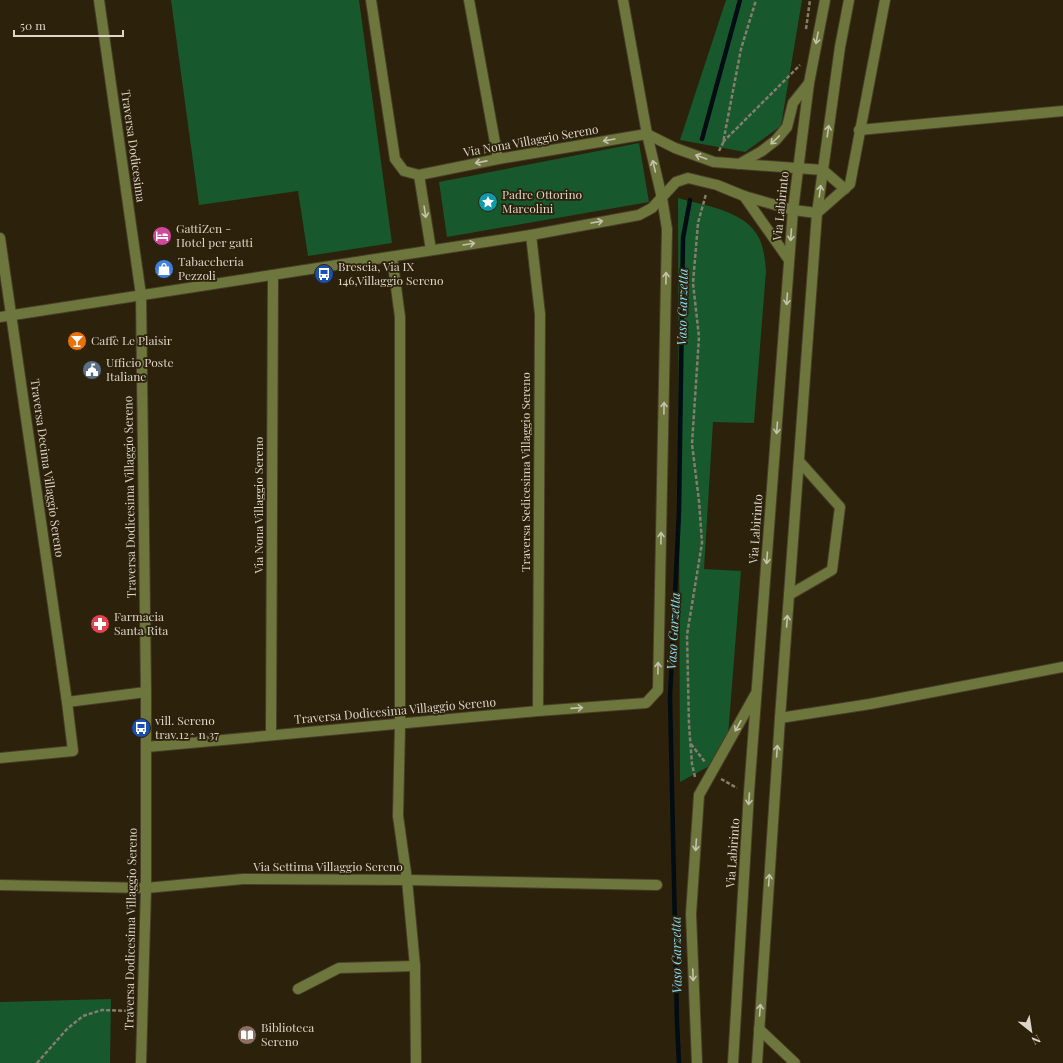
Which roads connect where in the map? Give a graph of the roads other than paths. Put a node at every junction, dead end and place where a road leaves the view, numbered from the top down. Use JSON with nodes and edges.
{"nodes":[{"id":1,"x":99,"y":0,"type":"edge"},
{"id":2,"x":371,"y":0,"type":"edge"},
{"id":3,"x":469,"y":0,"type":"edge"},
{"id":4,"x":623,"y":0,"type":"edge"},
{"id":5,"x":825,"y":0,"type":"edge"},
{"id":6,"x":849,"y":0,"type":"edge"},
{"id":7,"x":885,"y":0,"type":"edge"},
{"id":8,"x":809,"y":83,"type":"junction"},
{"id":9,"x":1063,"y":111,"type":"edge"},
{"id":10,"x":859,"y":130,"type":"junction"},
{"id":11,"x":647,"y":134,"type":"junction"},
{"id":12,"x":498,"y":159,"type":"junction"},
{"id":13,"x":739,"y":164,"type":"junction"},
{"id":14,"x":798,"y":168,"type":"junction"},
{"id":15,"x":823,"y":170,"type":"junction"},
{"id":16,"x":419,"y":174,"type":"junction"},
{"id":17,"x":845,"y":189,"type":"junction"},
{"id":18,"x":744,"y":196,"type":"junction"},
{"id":19,"x":662,"y":198,"type":"junction"},
{"id":20,"x":793,"y":210,"type":"junction"},
{"id":21,"x":817,"y":213,"type":"junction"},
{"id":22,"x":531,"y":235,"type":"junction"},
{"id":23,"x":0,"y":238,"type":"edge"},
{"id":24,"x":431,"y":250,"type":"junction"},
{"id":25,"x":392,"y":256,"type":"junction"},
{"id":26,"x":789,"y":260,"type":"junction"},
{"id":27,"x":273,"y":275,"type":"junction"},
{"id":28,"x":141,"y":295,"type":"junction"},
{"id":29,"x":11,"y":315,"type":"junction"},
{"id":30,"x":0,"y":317,"type":"edge"},
{"id":31,"x":799,"y":461,"type":"junction"},
{"id":32,"x":789,"y":595,"type":"junction"},
{"id":33,"x":1063,"y":667,"type":"edge"},
{"id":34,"x":757,"y":691,"type":"junction"},
{"id":35,"x":146,"y":692,"type":"junction"},
{"id":36,"x":67,"y":702,"type":"junction"},
{"id":37,"x":538,"y":711,"type":"junction"},
{"id":38,"x":780,"y":718,"type":"junction"},
{"id":39,"x":400,"y":724,"type":"junction"},
{"id":40,"x":272,"y":735,"type":"junction"},
{"id":41,"x":146,"y":747,"type":"junction"},
{"id":42,"x":0,"y":758,"type":"edge"},
{"id":43,"x":407,"y":880,"type":"junction"},
{"id":44,"x":0,"y":885,"type":"edge"},
{"id":45,"x":657,"y":885,"type":"dead end"},
{"id":46,"x":146,"y":888,"type":"junction"},
{"id":47,"x":415,"y":966,"type":"junction"},
{"id":48,"x":298,"y":989,"type":"dead end"},
{"id":49,"x":759,"y":1029,"type":"junction"},
{"id":50,"x":141,"y":1063,"type":"edge"},
{"id":51,"x":416,"y":1063,"type":"edge"},
{"id":52,"x":697,"y":1063,"type":"edge"},
{"id":53,"x":732,"y":1063,"type":"edge"},
{"id":54,"x":756,"y":1063,"type":"edge"},
{"id":55,"x":795,"y":1063,"type":"edge"}],
"edges":[{"from":1,"to":28,"type":"street","name":"Traversa Dodicesima"},
{"from":2,"to":16,"type":"street"},
{"from":3,"to":12,"type":"street"},
{"from":4,"to":11,"type":"street"},
{"from":5,"to":8,"type":"street","name":"Via Labirinto","one_way":true},
{"from":15,"to":6,"type":"street","one_way":true},
{"from":7,"to":10,"type":"street"},
{"from":8,"to":13,"type":"street","one_way":true},
{"from":8,"to":14,"type":"street","name":"Via Labirinto"},
{"from":9,"to":10,"type":"street"},
{"from":10,"to":17,"type":"street"},
{"from":11,"to":12,"type":"street","name":"Via Nona Villaggio Sereno","one_way":true},
{"from":13,"to":11,"type":"street","one_way":true},
{"from":19,"to":11,"type":"street","one_way":true},
{"from":12,"to":16,"type":"street","name":"Via Nona Villaggio Sereno","one_way":true},
{"from":13,"to":14,"type":"street"},
{"from":14,"to":15,"type":"street"},
{"from":14,"to":20,"type":"street","name":"Via Labirinto"},
{"from":15,"to":17,"type":"street"},
{"from":21,"to":15,"type":"street","one_way":true},
{"from":16,"to":24,"type":"street","one_way":true},
{"from":17,"to":21,"type":"street"},
{"from":18,"to":19,"type":"street"},
{"from":18,"to":20,"type":"street"},
{"from":18,"to":26,"type":"street"},
{"from":22,"to":19,"type":"street","one_way":true},
{"from":37,"to":19,"type":"street","name":"Traversa Dodicesima Villaggio Sereno","one_way":true},
{"from":20,"to":21,"type":"street"},
{"from":20,"to":26,"type":"street","name":"Via Labirinto","one_way":true},
{"from":21,"to":31,"type":"street"},
{"from":24,"to":22,"type":"street","one_way":true},
{"from":22,"to":37,"type":"street","name":"Traversa Sedicesima Villaggio Sereno"},
{"from":23,"to":29,"type":"street","name":"Traversa Decima Villaggio Sereno"},
{"from":24,"to":25,"type":"street"},
{"from":25,"to":27,"type":"street"},
{"from":25,"to":39,"type":"street"},
{"from":26,"to":34,"type":"street","name":"Via Labirinto","one_way":true},
{"from":27,"to":28,"type":"street"},
{"from":27,"to":40,"type":"street","name":"Via Nona Villaggio Sereno"},
{"from":28,"to":29,"type":"street"},
{"from":28,"to":35,"type":"street","name":"Traversa Dodicesima Villaggio Sereno"},
{"from":29,"to":30,"type":"street"},
{"from":29,"to":36,"type":"street","name":"Traversa Decima Villaggio Sereno"},
{"from":31,"to":32,"type":"street"},
{"from":31,"to":32,"type":"street"},
{"from":38,"to":32,"type":"street","one_way":true},
{"from":33,"to":38,"type":"street"},
{"from":34,"to":52,"type":"street","one_way":true},
{"from":34,"to":53,"type":"street","name":"Via Labirinto","one_way":true},
{"from":35,"to":36,"type":"street"},
{"from":35,"to":41,"type":"street","name":"Traversa Dodicesima Villaggio Sereno"},
{"from":36,"to":42,"type":"street","name":"Traversa Decima Villaggio Sereno"},
{"from":37,"to":39,"type":"street","name":"Traversa Dodicesima Villaggio Sereno"},
{"from":49,"to":38,"type":"street","one_way":true},
{"from":39,"to":40,"type":"street","name":"Traversa Dodicesima Villaggio Sereno"},
{"from":39,"to":43,"type":"street"},
{"from":40,"to":41,"type":"street","name":"Traversa Dodicesima Villaggio Sereno"},
{"from":41,"to":46,"type":"street","name":"Traversa Dodicesima Villaggio Sereno"},
{"from":43,"to":45,"type":"street","name":"Via Settima Villaggio Sereno"},
{"from":43,"to":46,"type":"street","name":"Via Settima Villaggio Sereno"},
{"from":43,"to":47,"type":"street"},
{"from":44,"to":46,"type":"street","name":"Via Settima Villaggio Sereno"},
{"from":46,"to":50,"type":"street","name":"Traversa Dodicesima Villaggio Sereno"},
{"from":47,"to":48,"type":"street"},
{"from":47,"to":51,"type":"street"},
{"from":49,"to":54,"type":"street"},
{"from":49,"to":55,"type":"street"}]}
